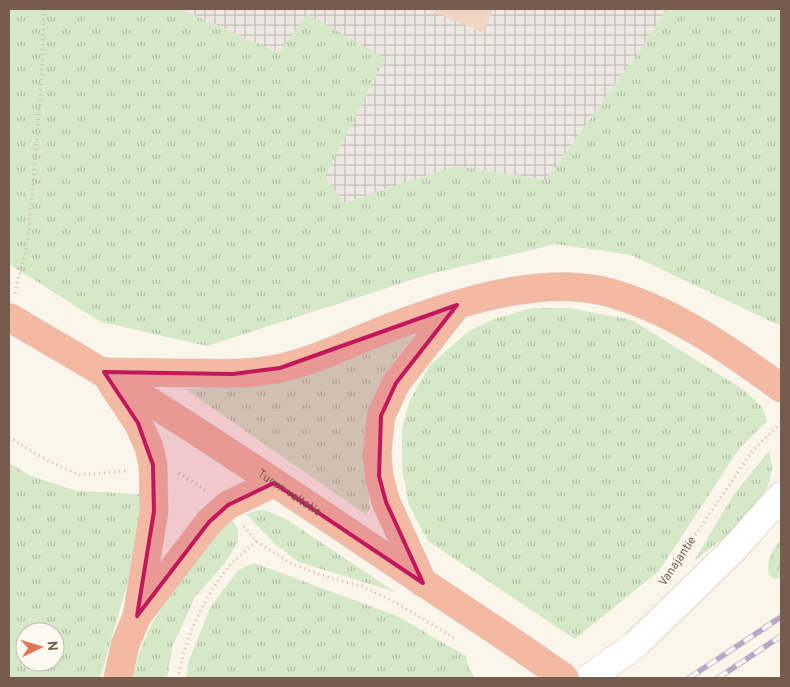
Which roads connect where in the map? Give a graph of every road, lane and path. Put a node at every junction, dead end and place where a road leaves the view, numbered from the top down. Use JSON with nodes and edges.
{"nodes":[{"id":1,"x":44,"y":9,"type":"edge"},
{"id":2,"x":457,"y":304,"type":"junction"},
{"id":3,"x":11,"y":309,"type":"edge"},
{"id":4,"x":104,"y":372,"type":"junction"},
{"id":5,"x":781,"y":388,"type":"edge"},
{"id":6,"x":781,"y":422,"type":"edge"},
{"id":7,"x":274,"y":482,"type":"junction"},
{"id":8,"x":781,"y":496,"type":"edge"},
{"id":9,"x":666,"y":577,"type":"dead end"},
{"id":10,"x":423,"y":583,"type":"junction"},
{"id":11,"x":137,"y":616,"type":"junction"},
{"id":12,"x":459,"y":641,"type":"dead end"},
{"id":13,"x":118,"y":678,"type":"edge"},
{"id":14,"x":178,"y":678,"type":"edge"},
{"id":15,"x":565,"y":678,"type":"edge"},
{"id":16,"x":589,"y":678,"type":"edge"}],
"edges":[{"from":1,"to":3,"type":"path"},
{"from":2,"to":4,"type":"highway"},
{"from":2,"to":5,"type":"highway"},
{"from":2,"to":10,"type":"highway"},
{"from":3,"to":4,"type":"highway","name":"Turun valtatie","bridge":true},
{"from":4,"to":7,"type":"highway","name":"Turun valtatie"},
{"from":4,"to":11,"type":"highway"},
{"from":6,"to":9,"type":"path","name":"Vanajantie"},
{"from":7,"to":10,"type":"highway","name":"Turun valtatie"},
{"from":7,"to":11,"type":"highway"},
{"from":8,"to":16,"type":"street","name":"Vanajantie"},
{"from":10,"to":15,"type":"highway","name":"Turun valtatie","bridge":true},
{"from":11,"to":13,"type":"highway"},
{"from":12,"to":14,"type":"path"}]}
